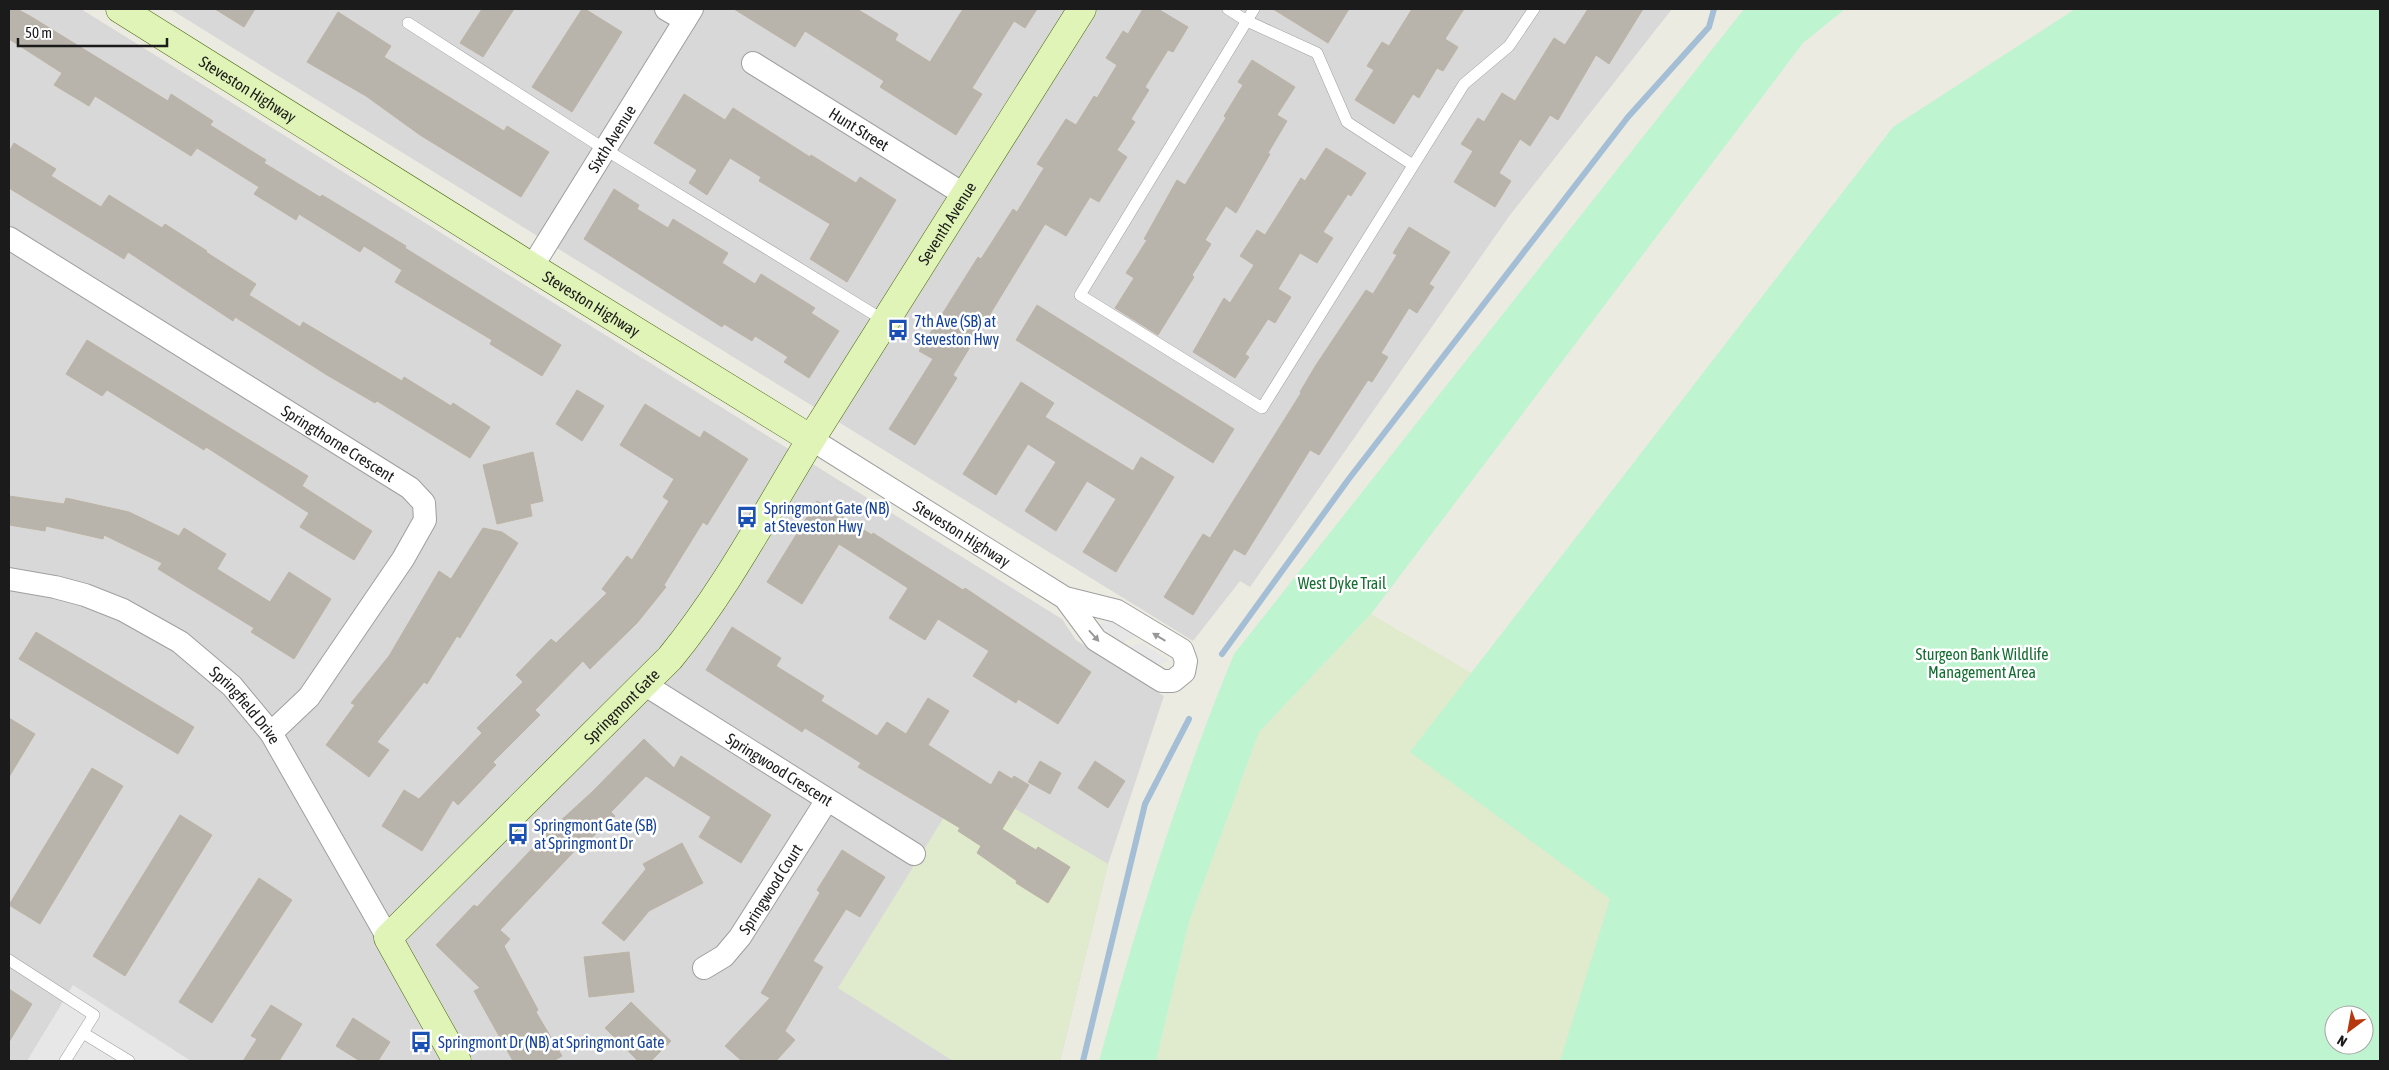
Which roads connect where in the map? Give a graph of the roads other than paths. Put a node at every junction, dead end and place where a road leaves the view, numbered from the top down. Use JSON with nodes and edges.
{"nodes":[{"id":1,"x":120,"y":9,"type":"edge"},
{"id":2,"x":1082,"y":9,"type":"edge"},
{"id":3,"x":1228,"y":9,"type":"edge"},
{"id":4,"x":1254,"y":9,"type":"edge"},
{"id":5,"x":1534,"y":9,"type":"edge"},
{"id":6,"x":681,"y":13,"type":"edge"},
{"id":7,"x":1247,"y":21,"type":"junction"},
{"id":8,"x":408,"y":23,"type":"dead end"},
{"id":9,"x":754,"y":63,"type":"dead end"},
{"id":10,"x":606,"y":150,"type":"junction"},
{"id":11,"x":1413,"y":165,"type":"junction"},
{"id":12,"x":965,"y":195,"type":"junction"},
{"id":13,"x":9,"y":238,"type":"edge"},
{"id":14,"x":532,"y":268,"type":"junction"},
{"id":15,"x":885,"y":321,"type":"junction"},
{"id":16,"x":811,"y":439,"type":"junction"},
{"id":17,"x":9,"y":580,"type":"edge"},
{"id":18,"x":1065,"y":598,"type":"junction"},
{"id":19,"x":644,"y":684,"type":"junction"},
{"id":20,"x":271,"y":733,"type":"junction"},
{"id":21,"x":826,"y":800,"type":"junction"},
{"id":22,"x":914,"y":854,"type":"dead end"},
{"id":23,"x":388,"y":938,"type":"junction"},
{"id":24,"x":9,"y":960,"type":"edge"},
{"id":25,"x":704,"y":968,"type":"dead end"},
{"id":26,"x":83,"y":1033,"type":"junction"},
{"id":27,"x":65,"y":1061,"type":"edge"},
{"id":28,"x":129,"y":1061,"type":"edge"},
{"id":29,"x":457,"y":1061,"type":"edge"}],
"edges":[{"from":1,"to":14,"type":"street","name":"Steveston Highway"},
{"from":2,"to":12,"type":"street","name":"Seventh Avenue"},
{"from":3,"to":7,"type":"lane"},
{"from":4,"to":7,"type":"lane"},
{"from":5,"to":11,"type":"lane"},
{"from":6,"to":10,"type":"street","name":"Sixth Avenue"},
{"from":7,"to":11,"type":"lane"},
{"from":7,"to":11,"type":"lane"},
{"from":8,"to":10,"type":"lane"},
{"from":9,"to":12,"type":"street","name":"Hunt Street"},
{"from":10,"to":14,"type":"street","name":"Sixth Avenue"},
{"from":10,"to":15,"type":"lane"},
{"from":12,"to":15,"type":"street","name":"Seventh Avenue"},
{"from":13,"to":20,"type":"street","name":"Springthorne Crescent"},
{"from":14,"to":16,"type":"street","name":"Steveston Highway"},
{"from":15,"to":16,"type":"street","name":"Seventh Avenue"},
{"from":16,"to":18,"type":"street","name":"Steveston Highway"},
{"from":16,"to":19,"type":"street","name":"Springmont Gate"},
{"from":17,"to":20,"type":"street","name":"Springfield Drive"},
{"from":18,"to":18,"type":"street","name":"Steveston Highway","one_way":true},
{"from":19,"to":21,"type":"street","name":"Springwood Crescent"},
{"from":19,"to":23,"type":"street","name":"Springmont Gate"},
{"from":20,"to":23,"type":"street","name":"Springfield Drive"},
{"from":21,"to":22,"type":"street","name":"Springwood Crescent"},
{"from":21,"to":25,"type":"street","name":"Springwood Court"},
{"from":23,"to":29,"type":"street"},
{"from":24,"to":26,"type":"lane"},
{"from":26,"to":27,"type":"lane"},
{"from":26,"to":28,"type":"lane"}]}
